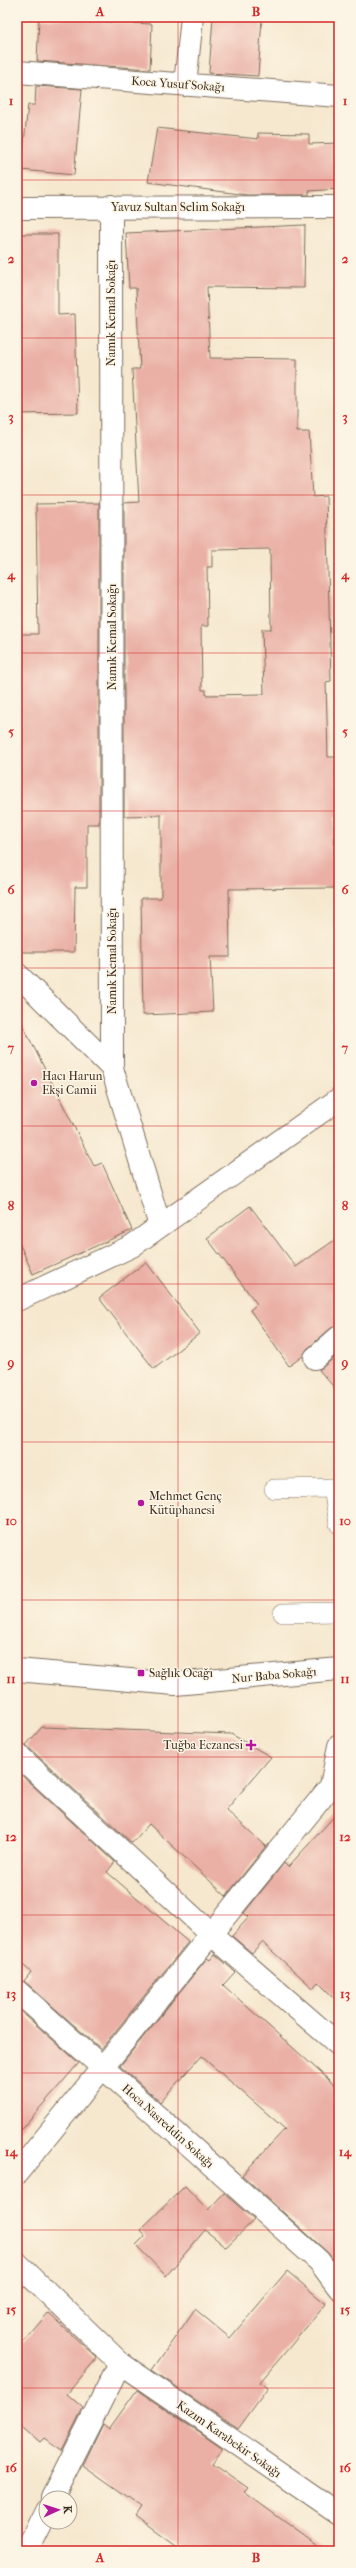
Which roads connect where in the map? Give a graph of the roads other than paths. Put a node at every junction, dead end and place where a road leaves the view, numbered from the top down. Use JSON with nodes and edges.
{"nodes":[{"id":1,"x":192,"y":17,"type":"edge"},
{"id":2,"x":17,"y":72,"type":"edge"},
{"id":3,"x":185,"y":85,"type":"junction"},
{"id":4,"x":339,"y":96,"type":"edge"},
{"id":5,"x":111,"y":206,"type":"junction"},
{"id":6,"x":339,"y":207,"type":"edge"},
{"id":7,"x":17,"y":208,"type":"edge"},
{"id":8,"x":17,"y":974,"type":"edge"},
{"id":9,"x":112,"y":1068,"type":"junction"},
{"id":10,"x":339,"y":1099,"type":"edge"},
{"id":11,"x":160,"y":1226,"type":"junction"},
{"id":12,"x":17,"y":1300,"type":"edge"},
{"id":13,"x":339,"y":1337,"type":"edge"},
{"id":14,"x":315,"y":1358,"type":"dead end"},
{"id":15,"x":274,"y":1489,"type":"dead end"},
{"id":16,"x":339,"y":1524,"type":"edge"},
{"id":17,"x":283,"y":1612,"type":"dead end"},
{"id":18,"x":339,"y":1612,"type":"edge"},
{"id":19,"x":339,"y":1669,"type":"edge"},
{"id":20,"x":17,"y":1670,"type":"edge"},
{"id":21,"x":339,"y":1746,"type":"edge"},
{"id":22,"x":17,"y":1754,"type":"edge"},
{"id":23,"x":335,"y":1789,"type":"edge"},
{"id":24,"x":211,"y":1934,"type":"junction"},
{"id":25,"x":17,"y":1991,"type":"edge"},
{"id":26,"x":339,"y":2045,"type":"edge"},
{"id":27,"x":102,"y":2068,"type":"junction"},
{"id":28,"x":17,"y":2173,"type":"edge"},
{"id":29,"x":17,"y":2263,"type":"edge"},
{"id":30,"x":339,"y":2288,"type":"edge"},
{"id":31,"x":120,"y":2363,"type":"junction"},
{"id":32,"x":56,"y":2490,"type":"edge"},
{"id":33,"x":339,"y":2514,"type":"edge"},
{"id":34,"x":38,"y":2527,"type":"edge"},
{"id":35,"x":26,"y":2551,"type":"edge"}],
"edges":[{"from":1,"to":3,"type":"street"},
{"from":2,"to":3,"type":"street","name":"Koca Yusuf Sokağı"},
{"from":3,"to":4,"type":"street","name":"Koca Yusuf Sokağı"},
{"from":5,"to":6,"type":"street","name":"Yavuz Sultan Selim Sokağı"},
{"from":5,"to":7,"type":"street","name":"Yavuz Sultan Selim Sokağı"},
{"from":5,"to":9,"type":"street","name":"Namık Kemal Sokağı"},
{"from":8,"to":9,"type":"street"},
{"from":9,"to":11,"type":"street"},
{"from":10,"to":11,"type":"street"},
{"from":11,"to":12,"type":"street"},
{"from":13,"to":14,"type":"street"},
{"from":15,"to":16,"type":"lane"},
{"from":17,"to":18,"type":"lane"},
{"from":19,"to":20,"type":"street","name":"Nur Baba Sokağı"},
{"from":21,"to":23,"type":"street"},
{"from":22,"to":24,"type":"street"},
{"from":23,"to":24,"type":"street"},
{"from":24,"to":26,"type":"street"},
{"from":24,"to":27,"type":"street"},
{"from":25,"to":27,"type":"street","name":"Hoca Nasreddin Sokağı"},
{"from":27,"to":28,"type":"street"},
{"from":27,"to":30,"type":"street","name":"Hoca Nasreddin Sokağı"},
{"from":29,"to":31,"type":"street","name":"Kazım Karabekir Sokağı"},
{"from":31,"to":32,"type":"street"},
{"from":31,"to":33,"type":"street","name":"Kazım Karabekir Sokağı"},
{"from":34,"to":35,"type":"street"}]}
